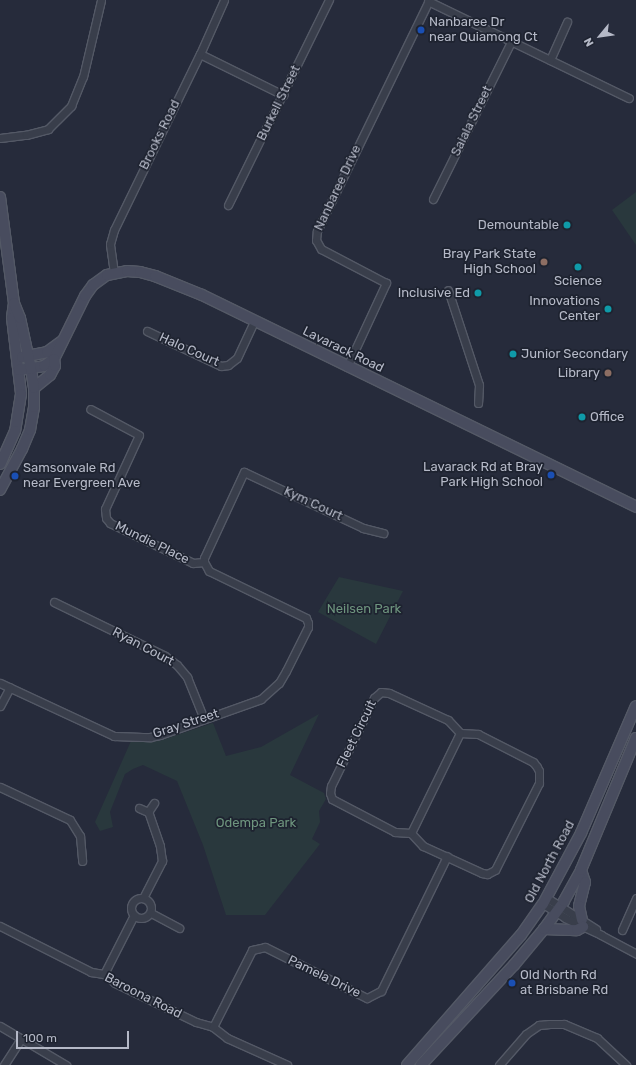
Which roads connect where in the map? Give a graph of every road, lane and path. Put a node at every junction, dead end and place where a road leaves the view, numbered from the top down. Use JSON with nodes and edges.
{"nodes":[{"id":1,"x":101,"y":0,"type":"edge"},
{"id":2,"x":224,"y":0,"type":"edge"},
{"id":3,"x":329,"y":0,"type":"edge"},
{"id":4,"x":429,"y":1,"type":"edge"},
{"id":5,"x":566,"y":22,"type":"dead end"},
{"id":6,"x":511,"y":42,"type":"junction"},
{"id":7,"x":200,"y":54,"type":"junction"},
{"id":8,"x":550,"y":60,"type":"junction"},
{"id":9,"x":284,"y":95,"type":"junction"},
{"id":10,"x":629,"y":98,"type":"dead end"},
{"id":11,"x":0,"y":138,"type":"edge"},
{"id":12,"x":0,"y":197,"type":"edge"},
{"id":13,"x":433,"y":199,"type":"dead end"},
{"id":14,"x":228,"y":205,"type":"dead end"},
{"id":15,"x":114,"y":274,"type":"junction"},
{"id":16,"x":448,"y":290,"type":"dead end"},
{"id":17,"x":14,"y":303,"type":"junction"},
{"id":18,"x":254,"y":322,"type":"junction"},
{"id":19,"x":147,"y":331,"type":"dead end"},
{"id":20,"x":62,"y":341,"type":"junction"},
{"id":21,"x":29,"y":356,"type":"junction"},
{"id":22,"x":17,"y":358,"type":"junction"},
{"id":23,"x":54,"y":359,"type":"junction"},
{"id":24,"x":347,"y":367,"type":"junction"},
{"id":25,"x":31,"y":369,"type":"junction"},
{"id":26,"x":19,"y":370,"type":"junction"},
{"id":27,"x":34,"y":388,"type":"junction"},
{"id":28,"x":478,"y":403,"type":"dead end"},
{"id":29,"x":90,"y":409,"type":"dead end"},
{"id":30,"x":0,"y":464,"type":"edge"},
{"id":31,"x":0,"y":490,"type":"edge"},
{"id":32,"x":636,"y":507,"type":"edge"},
{"id":33,"x":383,"y":533,"type":"dead end"},
{"id":34,"x":204,"y":562,"type":"junction"},
{"id":35,"x":54,"y":602,"type":"dead end"},
{"id":36,"x":306,"y":618,"type":"joint"},
{"id":37,"x":0,"y":683,"type":"edge"},
{"id":38,"x":10,"y":687,"type":"junction"},
{"id":39,"x":0,"y":706,"type":"edge"},
{"id":40,"x":636,"y":706,"type":"edge"},
{"id":41,"x":204,"y":719,"type":"junction"},
{"id":42,"x":460,"y":733,"type":"junction"},
{"id":43,"x":636,"y":738,"type":"edge"},
{"id":44,"x":0,"y":787,"type":"edge"},
{"id":45,"x":154,"y":803,"type":"dead end"},
{"id":46,"x":139,"y":808,"type":"dead end"},
{"id":47,"x":148,"y":812,"type":"junction"},
{"id":48,"x":411,"y":833,"type":"junction"},
{"id":49,"x":447,"y":856,"type":"junction"},
{"id":50,"x":82,"y":861,"type":"dead end"},
{"id":51,"x":581,"y":870,"type":"junction"},
{"id":52,"x":144,"y":898,"type":"junction"},
{"id":53,"x":636,"y":898,"type":"edge"},
{"id":54,"x":545,"y":901,"type":"junction"},
{"id":55,"x":558,"y":910,"type":"junction"},
{"id":56,"x":151,"y":913,"type":"junction"},
{"id":57,"x":134,"y":915,"type":"junction"},
{"id":58,"x":582,"y":924,"type":"junction"},
{"id":59,"x":0,"y":926,"type":"edge"},
{"id":60,"x":179,"y":928,"type":"dead end"},
{"id":61,"x":544,"y":929,"type":"junction"},
{"id":62,"x":622,"y":930,"type":"dead end"},
{"id":63,"x":636,"y":954,"type":"edge"},
{"id":64,"x":104,"y":974,"type":"junction"},
{"id":65,"x":0,"y":1026,"type":"edge"},
{"id":66,"x":213,"y":1027,"type":"junction"},
{"id":67,"x":21,"y":1039,"type":"junction"},
{"id":68,"x":4,"y":1065,"type":"edge"},
{"id":69,"x":66,"y":1065,"type":"edge"},
{"id":70,"x":287,"y":1065,"type":"edge"},
{"id":71,"x":407,"y":1065,"type":"edge"},
{"id":72,"x":421,"y":1065,"type":"edge"},
{"id":73,"x":499,"y":1065,"type":"edge"},
{"id":74,"x":626,"y":1065,"type":"edge"}],
"edges":[{"from":1,"to":11,"type":"street"},
{"from":2,"to":7,"type":"street","name":"Brooks Road"},
{"from":3,"to":9,"type":"street","name":"Burkell Street"},
{"from":4,"to":6,"type":"street"},
{"from":4,"to":24,"type":"street","name":"Nanbaree Drive"},
{"from":5,"to":8,"type":"street"},
{"from":6,"to":8,"type":"street"},
{"from":6,"to":13,"type":"street","name":"Saiala Street"},
{"from":7,"to":9,"type":"street"},
{"from":7,"to":15,"type":"street","name":"Brooks Road"},
{"from":8,"to":10,"type":"street"},
{"from":9,"to":14,"type":"street","name":"Burkell Street"},
{"from":12,"to":17,"type":"main road"},
{"from":15,"to":18,"type":"main road","name":"Lavarack Road"},
{"from":15,"to":20,"type":"main road","name":"Lavarack Road"},
{"from":16,"to":28,"type":"street"},
{"from":17,"to":21,"type":"main road"},
{"from":17,"to":22,"type":"main road"},
{"from":18,"to":19,"type":"street","name":"Halo Court"},
{"from":18,"to":24,"type":"main road","name":"Lavarack Road"},
{"from":20,"to":21,"type":"main road"},
{"from":20,"to":23,"type":"main road","name":"Lavarack Road"},
{"from":21,"to":22,"type":"main road"},
{"from":21,"to":25,"type":"main road"},
{"from":22,"to":26,"type":"main road"},
{"from":23,"to":25,"type":"main road"},
{"from":23,"to":27,"type":"main road","name":"Lavarack Road"},
{"from":24,"to":32,"type":"main road","name":"Lavarack Road"},
{"from":25,"to":26,"type":"main road"},
{"from":25,"to":27,"type":"main road"},
{"from":26,"to":30,"type":"main road"},
{"from":27,"to":31,"type":"main road"},
{"from":29,"to":34,"type":"street","name":"Mundie Place"},
{"from":33,"to":34,"type":"street","name":"Kym Court"},
{"from":34,"to":36,"type":"street","name":"Mundie Place"},
{"from":35,"to":41,"type":"street","name":"Ryan Court"},
{"from":36,"to":41,"type":"street","name":"Gray Street"},
{"from":37,"to":38,"type":"street","name":"Gray Street"},
{"from":38,"to":39,"type":"street"},
{"from":38,"to":41,"type":"street","name":"Gray Street"},
{"from":40,"to":54,"type":"main road","name":"Old North Road"},
{"from":42,"to":48,"type":"street"},
{"from":42,"to":48,"type":"street","name":"Fleet Circuit"},
{"from":42,"to":49,"type":"street"},
{"from":43,"to":51,"type":"main road"},
{"from":44,"to":50,"type":"street"},
{"from":45,"to":47,"type":"street"},
{"from":46,"to":47,"type":"street"},
{"from":47,"to":52,"type":"street"},
{"from":48,"to":49,"type":"street"},
{"from":49,"to":66,"type":"street","name":"Pamela Drive"},
{"from":51,"to":55,"type":"main road"},
{"from":51,"to":58,"type":"main road"},
{"from":52,"to":56,"type":"street"},
{"from":52,"to":57,"type":"street"},
{"from":53,"to":62,"type":"street"},
{"from":54,"to":55,"type":"street"},
{"from":54,"to":71,"type":"main road","name":"Old North Road"},
{"from":55,"to":58,"type":"street"},
{"from":55,"to":61,"type":"main road"},
{"from":56,"to":57,"type":"street"},
{"from":56,"to":60,"type":"street"},
{"from":57,"to":64,"type":"street"},
{"from":58,"to":61,"type":"main road"},
{"from":58,"to":63,"type":"street"},
{"from":59,"to":64,"type":"street","name":"Baroona Road"},
{"from":61,"to":72,"type":"main road"},
{"from":64,"to":66,"type":"street","name":"Baroona Road"},
{"from":65,"to":67,"type":"street"},
{"from":66,"to":70,"type":"street","name":"Baroona Road"},
{"from":67,"to":68,"type":"street"},
{"from":67,"to":69,"type":"street"},
{"from":73,"to":74,"type":"street"}]}
